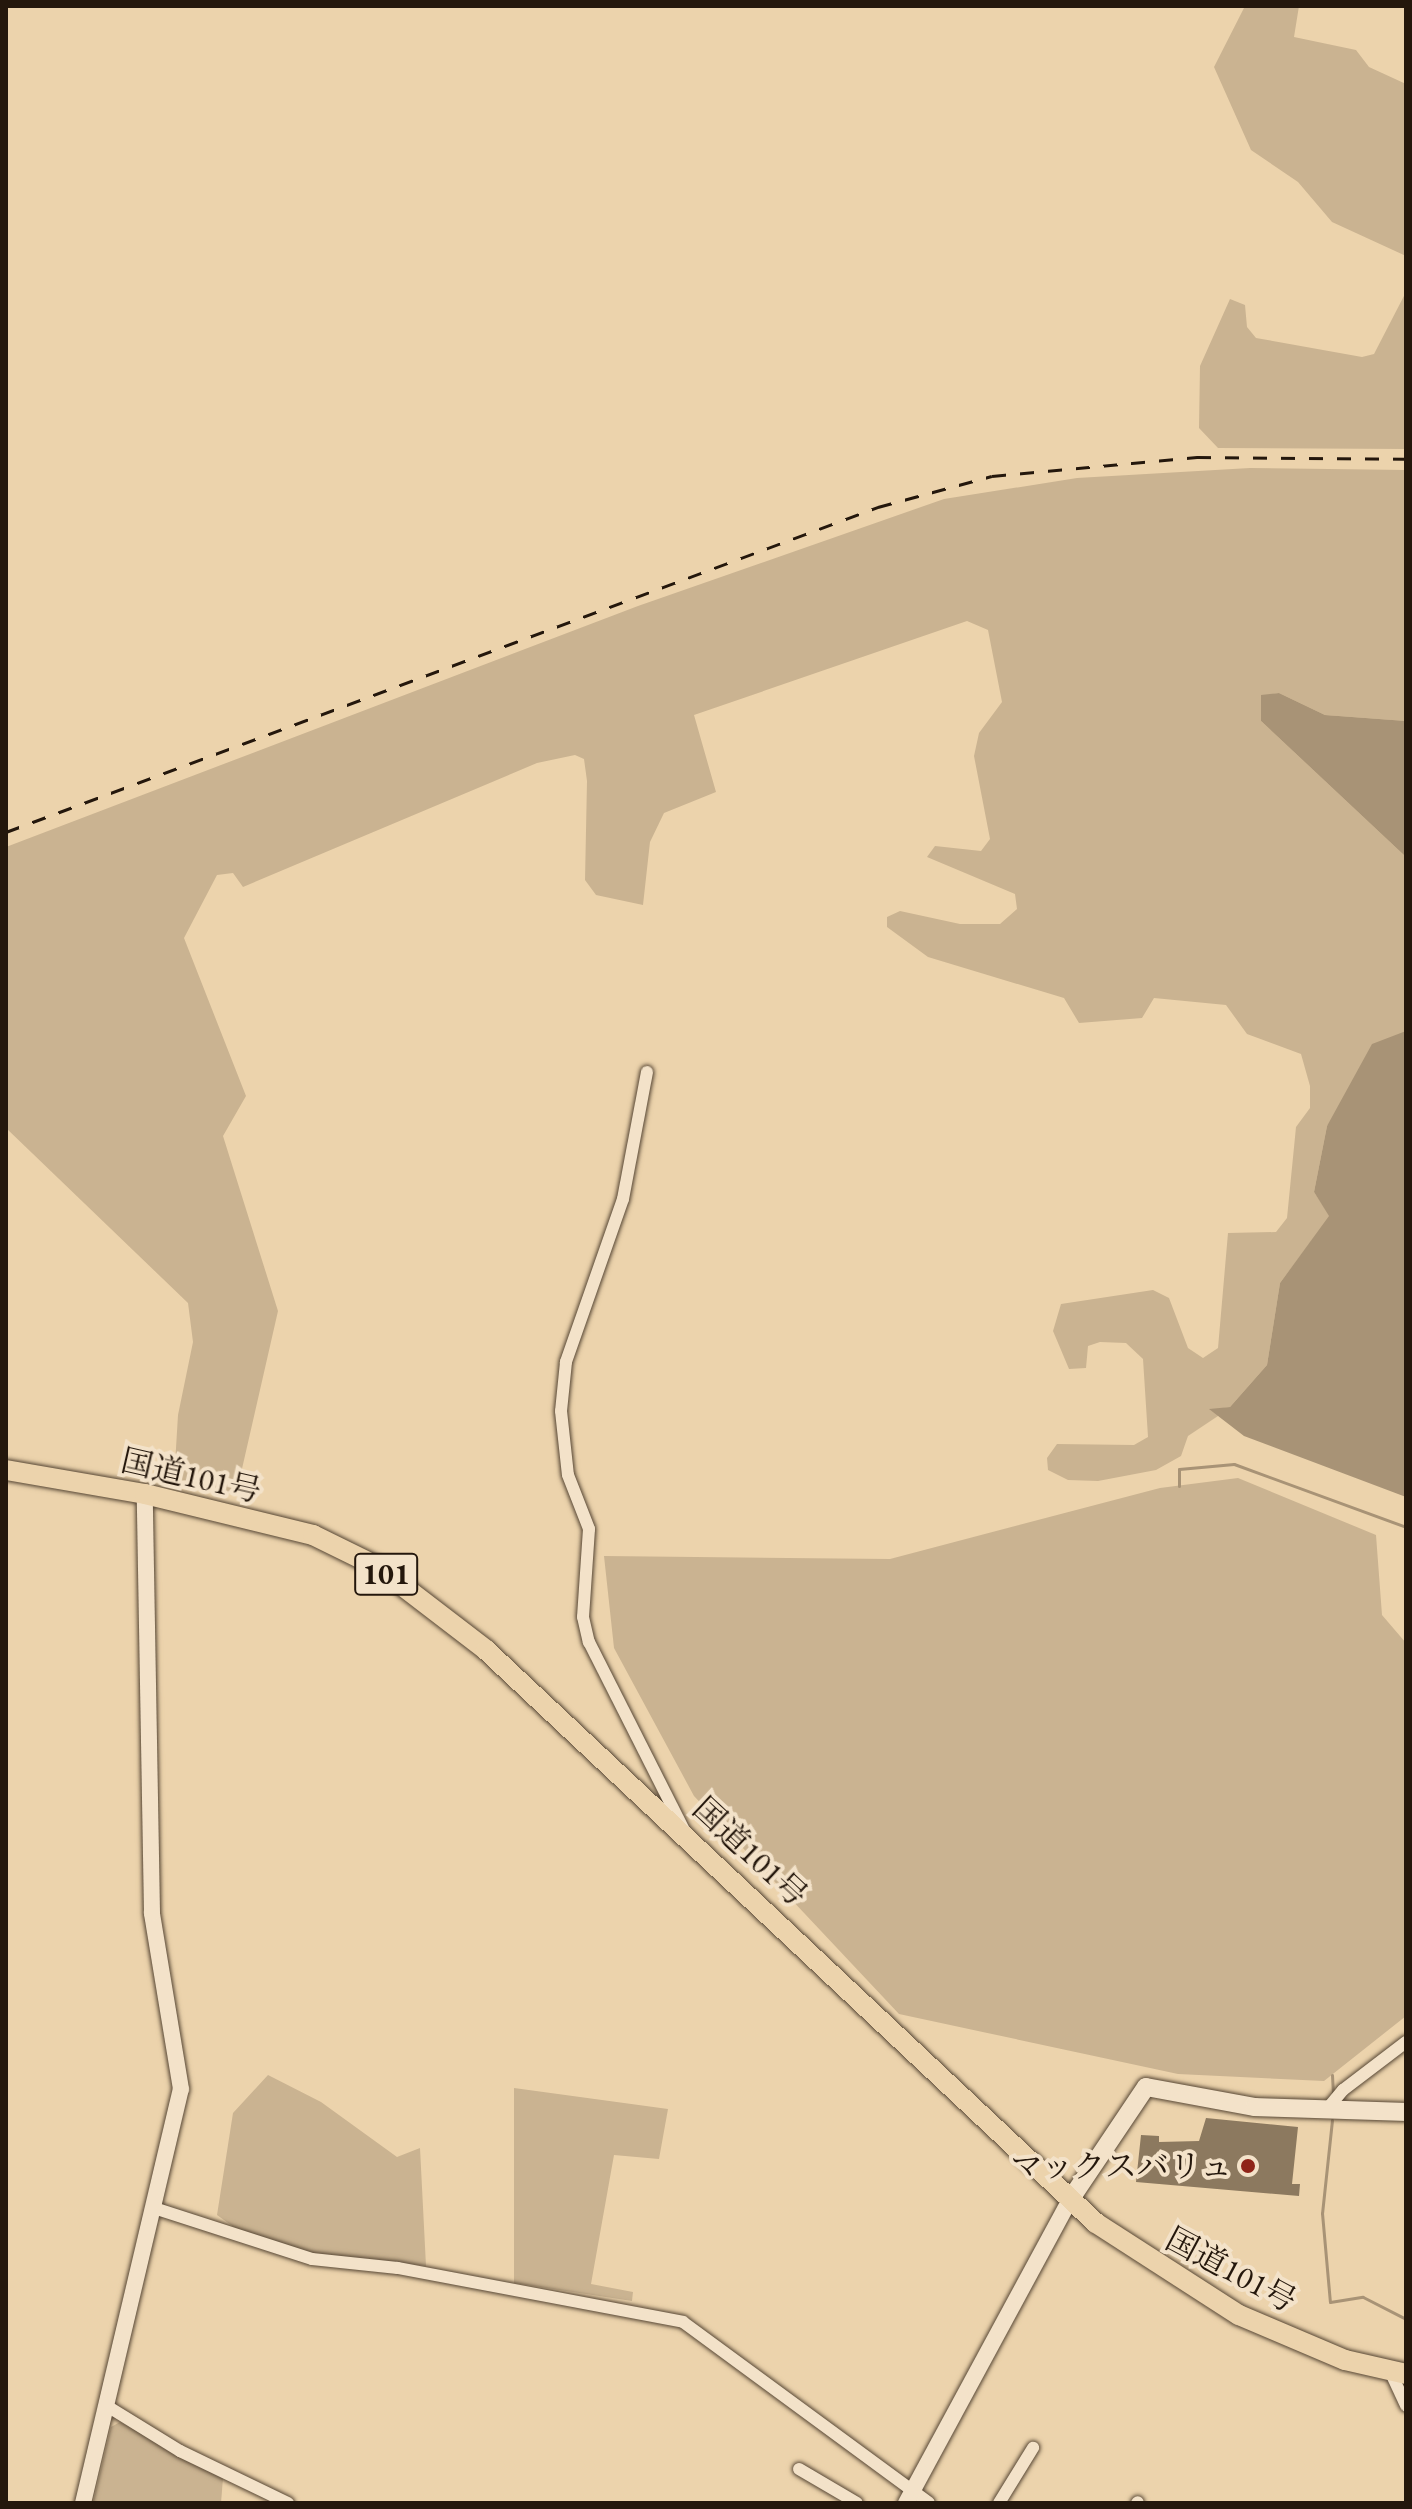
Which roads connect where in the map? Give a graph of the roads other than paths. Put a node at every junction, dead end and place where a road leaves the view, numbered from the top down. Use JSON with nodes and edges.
{"nodes":[{"id":1,"x":647,"y":1072,"type":"dead end"},
{"id":2,"x":6,"y":1470,"type":"edge"},
{"id":3,"x":145,"y":1494,"type":"junction"},
{"id":4,"x":685,"y":1833,"type":"junction"},
{"id":5,"x":1406,"y":2042,"type":"edge"},
{"id":6,"x":1327,"y":2109,"type":"junction"},
{"id":7,"x":1406,"y":2112,"type":"edge"},
{"id":8,"x":1070,"y":2200,"type":"junction"},
{"id":9,"x":154,"y":2208,"type":"junction"},
{"id":10,"x":1398,"y":2373,"type":"edge"},
{"id":11,"x":1406,"y":2405,"type":"edge"},
{"id":12,"x":107,"y":2406,"type":"junction"},
{"id":13,"x":1033,"y":2448,"type":"dead end"},
{"id":14,"x":799,"y":2469,"type":"dead end"},
{"id":15,"x":910,"y":2497,"type":"edge"},
{"id":16,"x":83,"y":2503,"type":"edge"},
{"id":17,"x":288,"y":2503,"type":"edge"},
{"id":18,"x":857,"y":2503,"type":"edge"},
{"id":19,"x":929,"y":2503,"type":"edge"},
{"id":20,"x":999,"y":2503,"type":"edge"}],
"edges":[{"from":1,"to":4,"type":"street"},
{"from":2,"to":3,"type":"highway","name":"国道101号","number":"101"},
{"from":3,"to":4,"type":"highway","name":"国道101号","number":"101"},
{"from":3,"to":9,"type":"street"},
{"from":4,"to":8,"type":"highway","name":"国道101号","number":"101"},
{"from":5,"to":6,"type":"street"},
{"from":6,"to":7,"type":"main road"},
{"from":6,"to":8,"type":"main road"},
{"from":8,"to":10,"type":"highway","name":"国道101号","number":"101"},
{"from":8,"to":15,"type":"street"},
{"from":9,"to":12,"type":"street"},
{"from":9,"to":15,"type":"street"},
{"from":10,"to":11,"type":"street"},
{"from":12,"to":16,"type":"street"},
{"from":12,"to":17,"type":"street"},
{"from":13,"to":20,"type":"street"},
{"from":14,"to":18,"type":"street"},
{"from":15,"to":19,"type":"street"}]}
